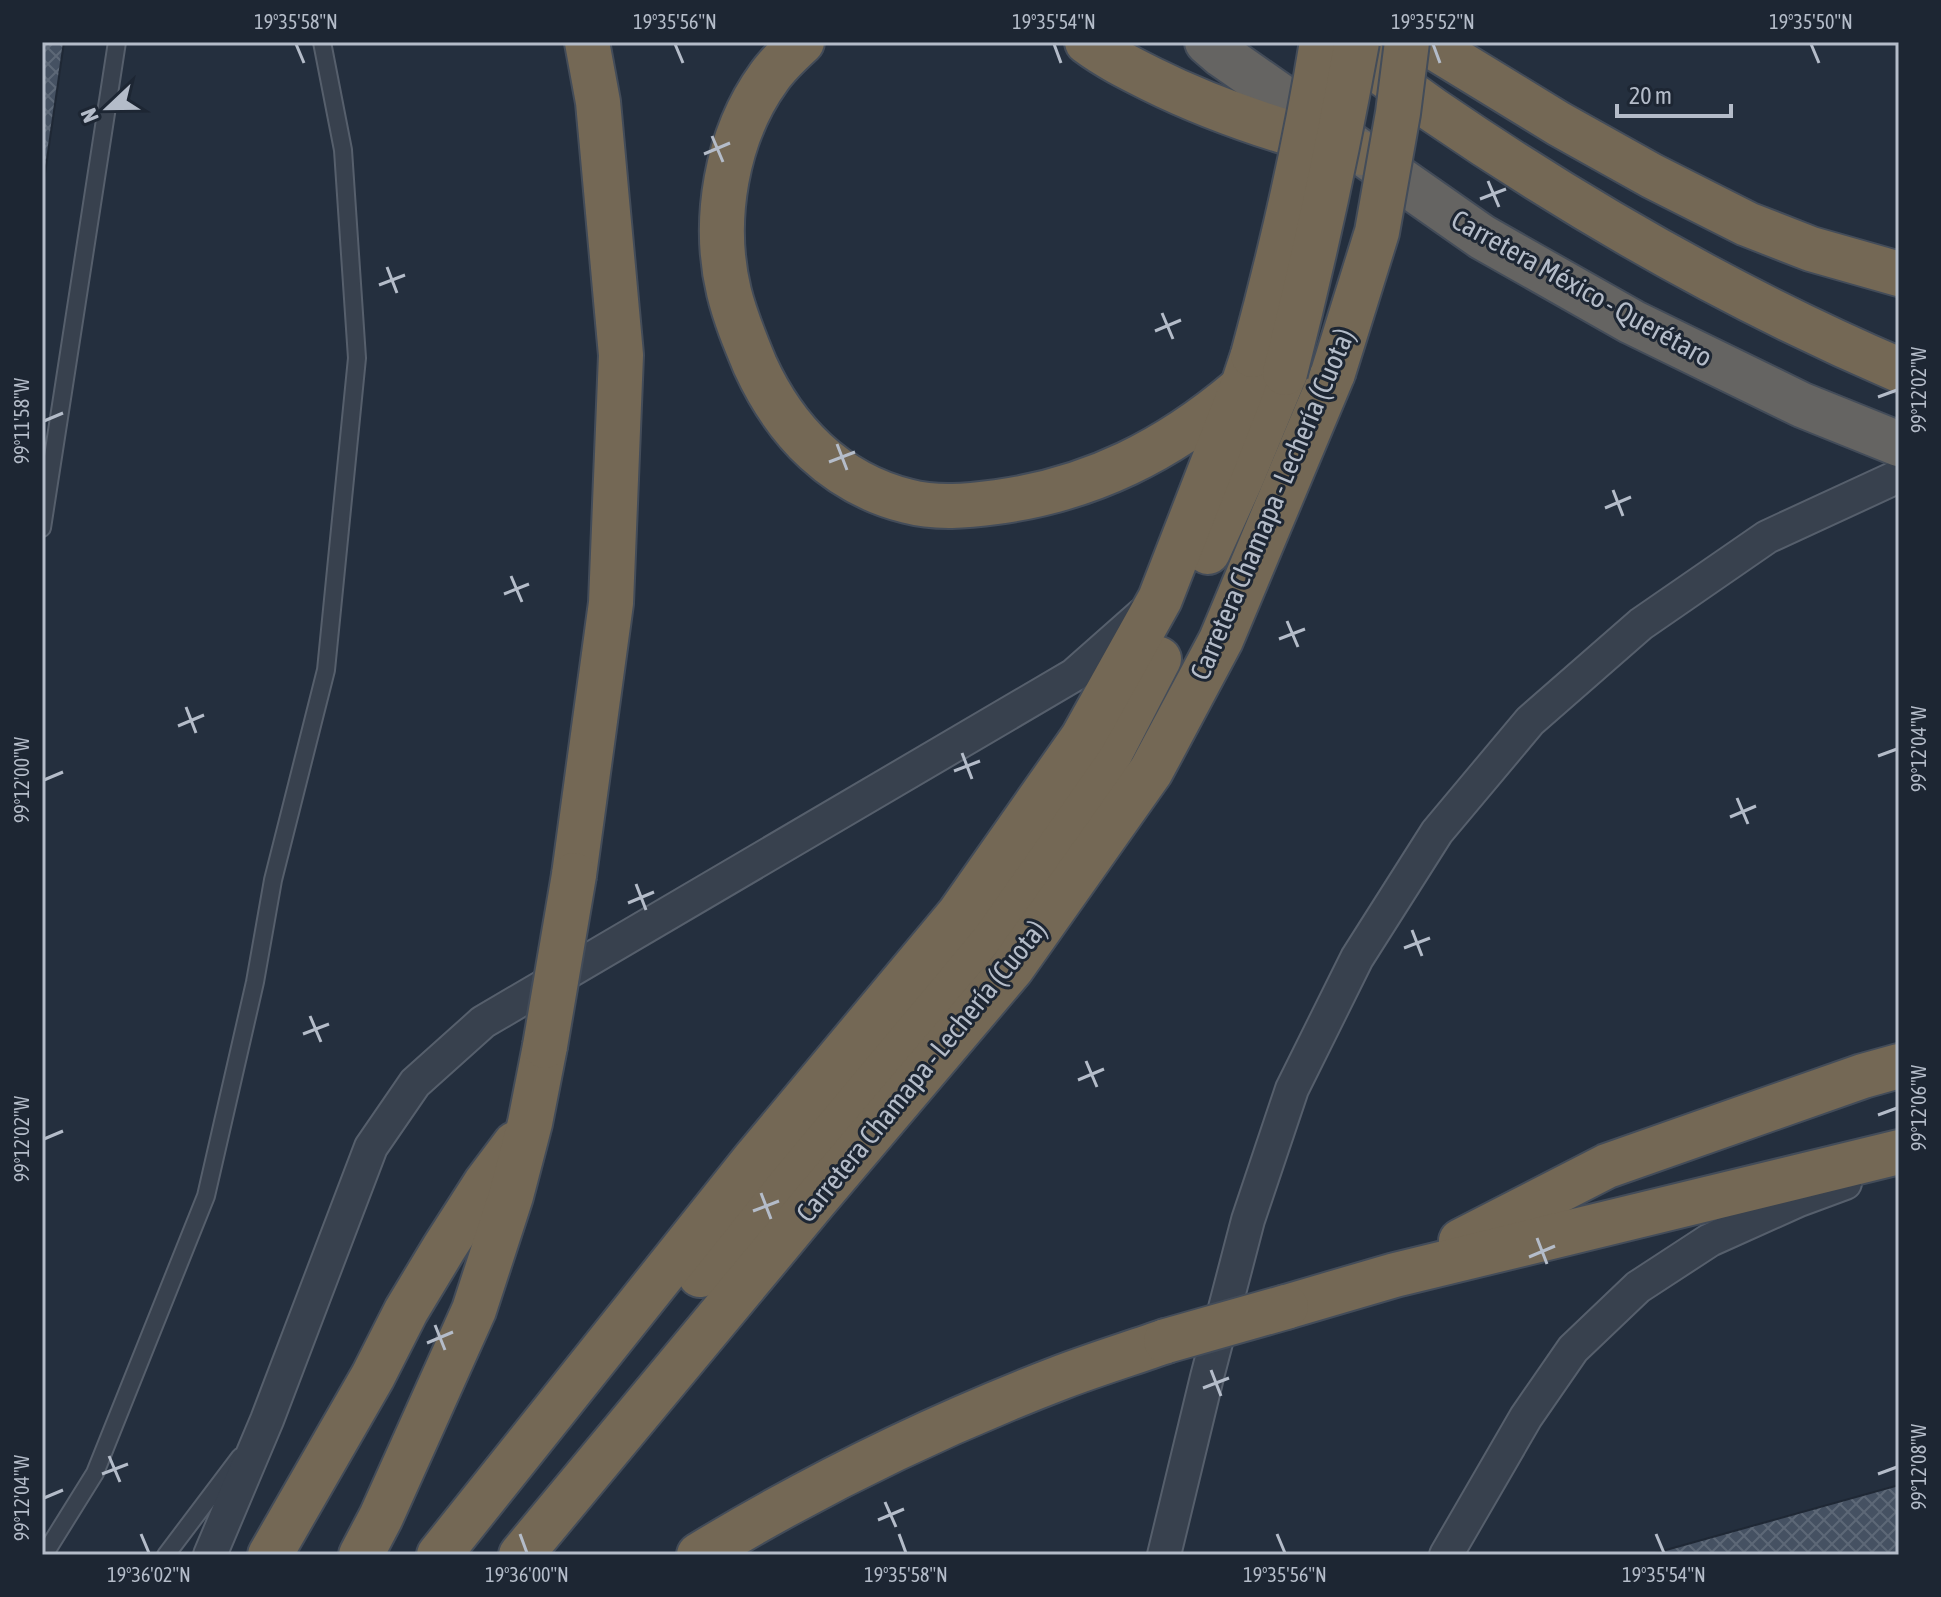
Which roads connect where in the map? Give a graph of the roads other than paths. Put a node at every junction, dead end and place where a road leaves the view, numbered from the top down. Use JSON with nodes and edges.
{"nodes":[{"id":1,"x":117,"y":42,"type":"edge"},
{"id":2,"x":322,"y":42,"type":"edge"},
{"id":3,"x":587,"y":42,"type":"edge"},
{"id":4,"x":802,"y":42,"type":"edge"},
{"id":5,"x":1087,"y":42,"type":"edge"},
{"id":6,"x":1207,"y":42,"type":"edge"},
{"id":7,"x":1322,"y":42,"type":"edge"},
{"id":8,"x":1340,"y":42,"type":"edge"},
{"id":9,"x":1357,"y":42,"type":"edge"},
{"id":10,"x":1407,"y":42,"type":"edge"},
{"id":11,"x":1425,"y":42,"type":"edge"},
{"id":12,"x":1361,"y":153,"type":"junction"},
{"id":13,"x":1899,"y":274,"type":"edge"},
{"id":14,"x":1899,"y":370,"type":"edge"},
{"id":15,"x":1260,"y":372,"type":"junction"},
{"id":16,"x":1899,"y":444,"type":"edge"},
{"id":17,"x":1899,"y":476,"type":"edge"},
{"id":18,"x":42,"y":528,"type":"edge"},
{"id":19,"x":1160,"y":599,"type":"junction"},
{"id":20,"x":1887,"y":1076,"type":"edge"},
{"id":21,"x":530,"y":1123,"type":"junction"},
{"id":22,"x":1899,"y":1152,"type":"edge"},
{"id":23,"x":1899,"y":1162,"type":"edge"},
{"id":24,"x":1395,"y":1275,"type":"junction"},
{"id":25,"x":267,"y":1420,"type":"junction"},
{"id":26,"x":383,"y":1536,"type":"edge"},
{"id":27,"x":44,"y":1555,"type":"edge"},
{"id":28,"x":166,"y":1555,"type":"edge"},
{"id":29,"x":210,"y":1555,"type":"edge"},
{"id":30,"x":270,"y":1555,"type":"edge"},
{"id":31,"x":361,"y":1555,"type":"edge"},
{"id":32,"x":439,"y":1555,"type":"edge"},
{"id":33,"x":463,"y":1555,"type":"edge"},
{"id":34,"x":521,"y":1555,"type":"edge"},
{"id":35,"x":699,"y":1555,"type":"edge"},
{"id":36,"x":1164,"y":1555,"type":"edge"},
{"id":37,"x":1446,"y":1555,"type":"edge"}],
"edges":[{"from":1,"to":18,"type":"lane"},
{"from":2,"to":27,"type":"lane"},
{"from":3,"to":21,"type":"highway","bridge":true},
{"from":4,"to":15,"type":"highway"},
{"from":5,"to":12,"type":"highway"},
{"from":6,"to":12,"type":"highway","name":"Carretera México - Querétaro"},
{"from":7,"to":15,"type":"highway","bridge":true},
{"from":8,"to":14,"type":"highway"},
{"from":9,"to":15,"type":"highway","bridge":true},
{"from":10,"to":34,"type":"highway","name":"Carretera Chamapa - Lechería (Cuota)","bridge":true},
{"from":11,"to":13,"type":"highway"},
{"from":12,"to":16,"type":"highway","name":"Carretera México - Querétaro"},
{"from":15,"to":19,"type":"highway"},
{"from":15,"to":33,"type":"highway"},
{"from":17,"to":36,"type":"street"},
{"from":19,"to":25,"type":"street"},
{"from":19,"to":32,"type":"highway"},
{"from":20,"to":24,"type":"highway"},
{"from":21,"to":26,"type":"highway"},
{"from":21,"to":30,"type":"highway"},
{"from":22,"to":24,"type":"highway"},
{"from":23,"to":37,"type":"street"},
{"from":24,"to":35,"type":"highway","bridge":true},
{"from":25,"to":28,"type":"lane"},
{"from":25,"to":29,"type":"street"},
{"from":26,"to":31,"type":"highway"}]}
